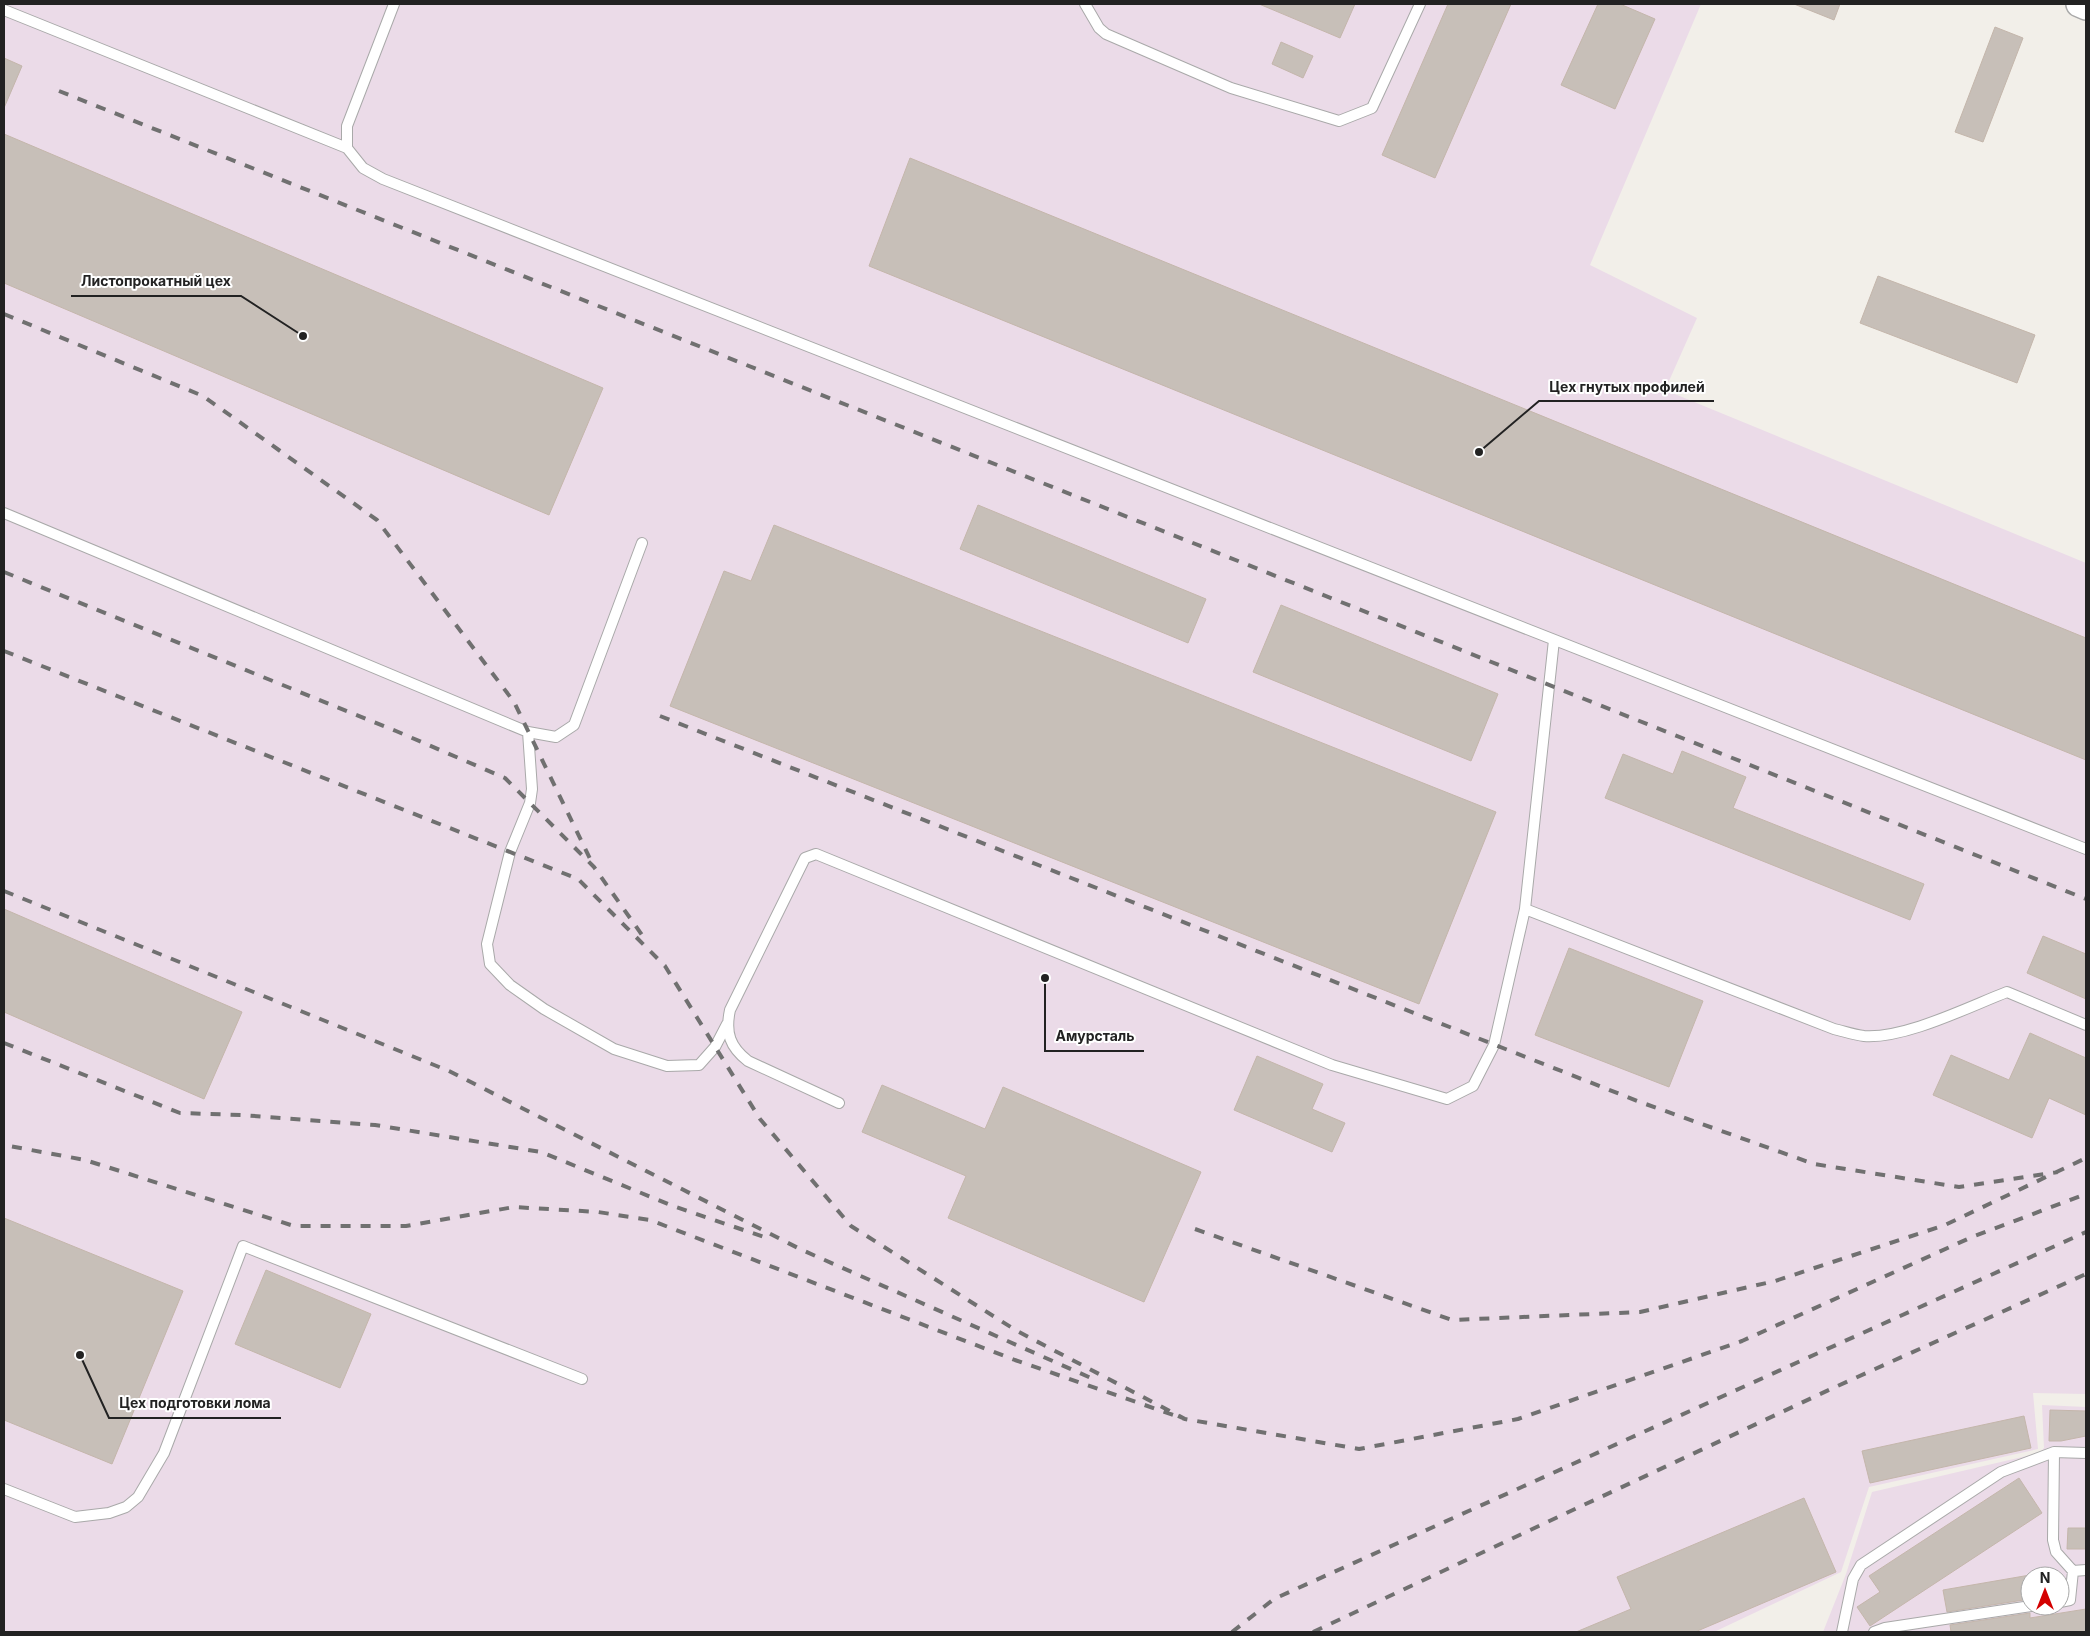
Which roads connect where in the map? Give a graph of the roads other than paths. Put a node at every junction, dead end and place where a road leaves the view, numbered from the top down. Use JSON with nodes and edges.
{"nodes":[{"id":1,"x":394,"y":4,"type":"edge"},
{"id":2,"x":1085,"y":4,"type":"edge"},
{"id":3,"x":1420,"y":4,"type":"edge"},
{"id":4,"x":2079,"y":4,"type":"edge"},
{"id":5,"x":2086,"y":7,"type":"edge"},
{"id":6,"x":4,"y":10,"type":"edge"},
{"id":7,"x":347,"y":148,"type":"junction"},
{"id":8,"x":4,"y":513,"type":"edge"},
{"id":9,"x":642,"y":542,"type":"dead end"},
{"id":10,"x":1554,"y":640,"type":"junction"},
{"id":11,"x":528,"y":732,"type":"junction"},
{"id":12,"x":2086,"y":849,"type":"edge"},
{"id":13,"x":1525,"y":909,"type":"junction"},
{"id":14,"x":727,"y":1024,"type":"junction"},
{"id":15,"x":2086,"y":1025,"type":"edge"},
{"id":16,"x":839,"y":1103,"type":"dead end"},
{"id":17,"x":582,"y":1379,"type":"dead end"},
{"id":18,"x":2054,"y":1452,"type":"junction"},
{"id":19,"x":2086,"y":1453,"type":"edge"},
{"id":20,"x":4,"y":1489,"type":"edge"},
{"id":21,"x":2086,"y":1570,"type":"edge"},
{"id":22,"x":2073,"y":1571,"type":"junction"},
{"id":23,"x":2070,"y":1600,"type":"edge"},
{"id":24,"x":2020,"y":1608,"type":"edge"},
{"id":25,"x":1842,"y":1632,"type":"edge"},
{"id":26,"x":1874,"y":1632,"type":"edge"}],
"edges":[{"from":1,"to":7,"type":"lane"},
{"from":2,"to":3,"type":"lane"},
{"from":4,"to":5,"type":"street"},
{"from":6,"to":7,"type":"lane"},
{"from":7,"to":10,"type":"lane"},
{"from":8,"to":11,"type":"lane"},
{"from":9,"to":11,"type":"lane"},
{"from":10,"to":12,"type":"lane"},
{"from":10,"to":13,"type":"lane"},
{"from":11,"to":14,"type":"lane"},
{"from":13,"to":14,"type":"lane"},
{"from":13,"to":15,"type":"lane"},
{"from":14,"to":16,"type":"lane"},
{"from":17,"to":20,"type":"lane"},
{"from":18,"to":19,"type":"lane"},
{"from":18,"to":22,"type":"lane"},
{"from":18,"to":25,"type":"lane"},
{"from":21,"to":22,"type":"lane"},
{"from":22,"to":23,"type":"lane"},
{"from":24,"to":26,"type":"lane"}]}
